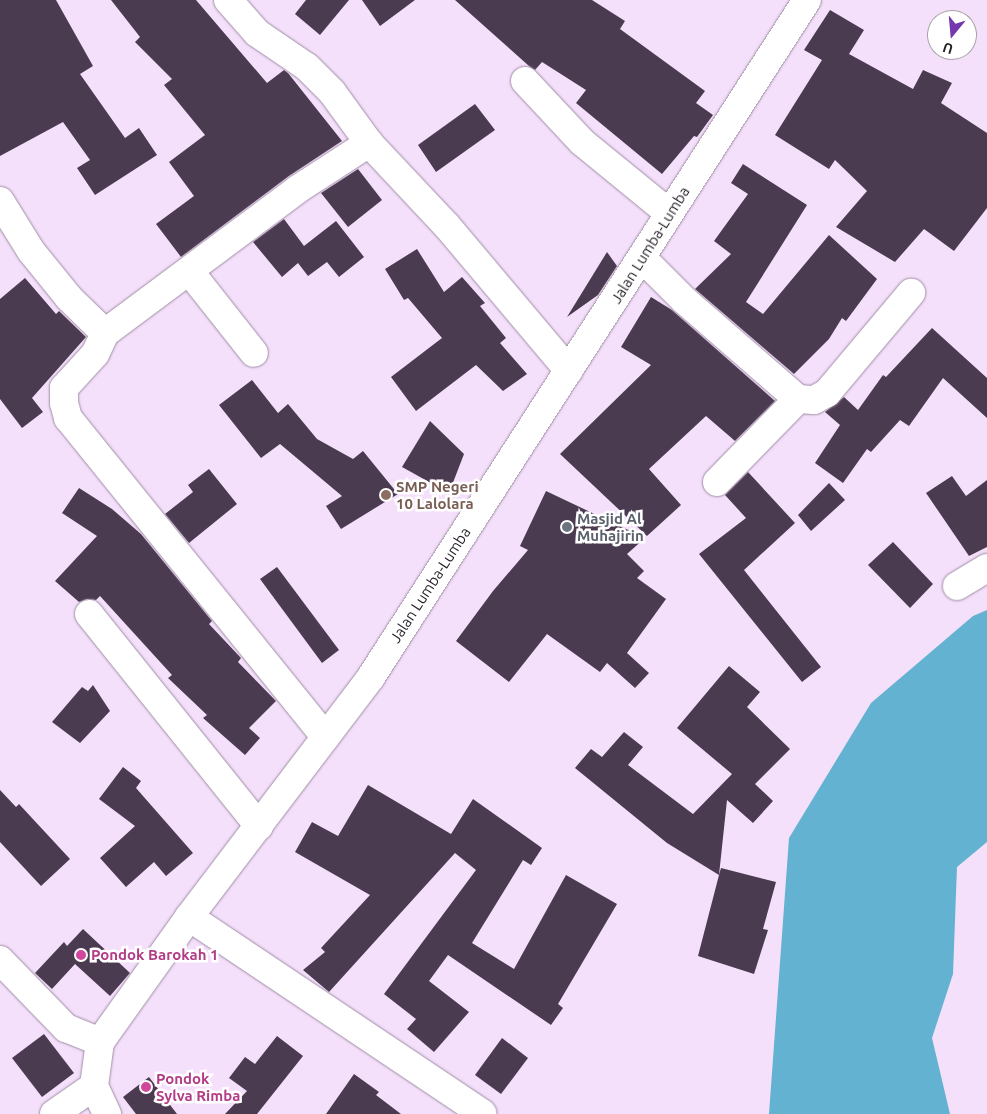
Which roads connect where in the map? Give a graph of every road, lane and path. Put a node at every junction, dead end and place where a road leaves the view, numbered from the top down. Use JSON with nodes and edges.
{"nodes":[{"id":1,"x":228,"y":0,"type":"edge"},
{"id":2,"x":807,"y":0,"type":"edge"},
{"id":3,"x":525,"y":81,"type":"dead end"},
{"id":4,"x":369,"y":143,"type":"junction"},
{"id":5,"x":0,"y":201,"type":"edge"},
{"id":6,"x":669,"y":213,"type":"junction"},
{"id":7,"x":642,"y":258,"type":"junction"},
{"id":8,"x":190,"y":272,"type":"junction"},
{"id":9,"x":911,"y":294,"type":"dead end"},
{"id":10,"x":105,"y":333,"type":"junction"},
{"id":11,"x":254,"y":353,"type":"dead end"},
{"id":12,"x":569,"y":370,"type":"junction"},
{"id":13,"x":798,"y":399,"type":"junction"},
{"id":14,"x":717,"y":482,"type":"dead end"},
{"id":15,"x":987,"y":568,"type":"edge"},
{"id":16,"x":957,"y":586,"type":"dead end"},
{"id":17,"x":89,"y":614,"type":"dead end"},
{"id":18,"x":325,"y":737,"type":"junction"},
{"id":19,"x":259,"y":826,"type":"junction"},
{"id":20,"x":189,"y":917,"type":"junction"},
{"id":21,"x":0,"y":960,"type":"edge"},
{"id":22,"x":100,"y":1042,"type":"junction"},
{"id":23,"x":94,"y":1086,"type":"junction"},
{"id":24,"x":482,"y":1113,"type":"dead end"},
{"id":25,"x":54,"y":1114,"type":"edge"},
{"id":26,"x":107,"y":1114,"type":"edge"}],
"edges":[{"from":1,"to":4,"type":"street"},
{"from":2,"to":6,"type":"street","name":"Jalan Lumba-Lumba"},
{"from":3,"to":6,"type":"street"},
{"from":4,"to":8,"type":"street"},
{"from":4,"to":12,"type":"street"},
{"from":5,"to":10,"type":"street"},
{"from":6,"to":7,"type":"street","name":"Jalan Lumba-Lumba"},
{"from":7,"to":12,"type":"street","name":"Jalan Lumba-Lumba"},
{"from":7,"to":13,"type":"street"},
{"from":8,"to":10,"type":"street"},
{"from":8,"to":11,"type":"street"},
{"from":9,"to":13,"type":"street"},
{"from":10,"to":18,"type":"street"},
{"from":12,"to":18,"type":"street","name":"Jalan Lumba-Lumba"},
{"from":13,"to":14,"type":"street"},
{"from":15,"to":16,"type":"street"},
{"from":17,"to":19,"type":"street"},
{"from":18,"to":19,"type":"street","name":"Jalan Lumba-Lumba"},
{"from":19,"to":20,"type":"street","name":"Jalan Lumba-Lumba"},
{"from":20,"to":22,"type":"street","name":"Jalan Lumba-Lumba"},
{"from":20,"to":24,"type":"street"},
{"from":21,"to":22,"type":"street"},
{"from":22,"to":23,"type":"street"},
{"from":23,"to":25,"type":"street"},
{"from":23,"to":26,"type":"street"}]}
